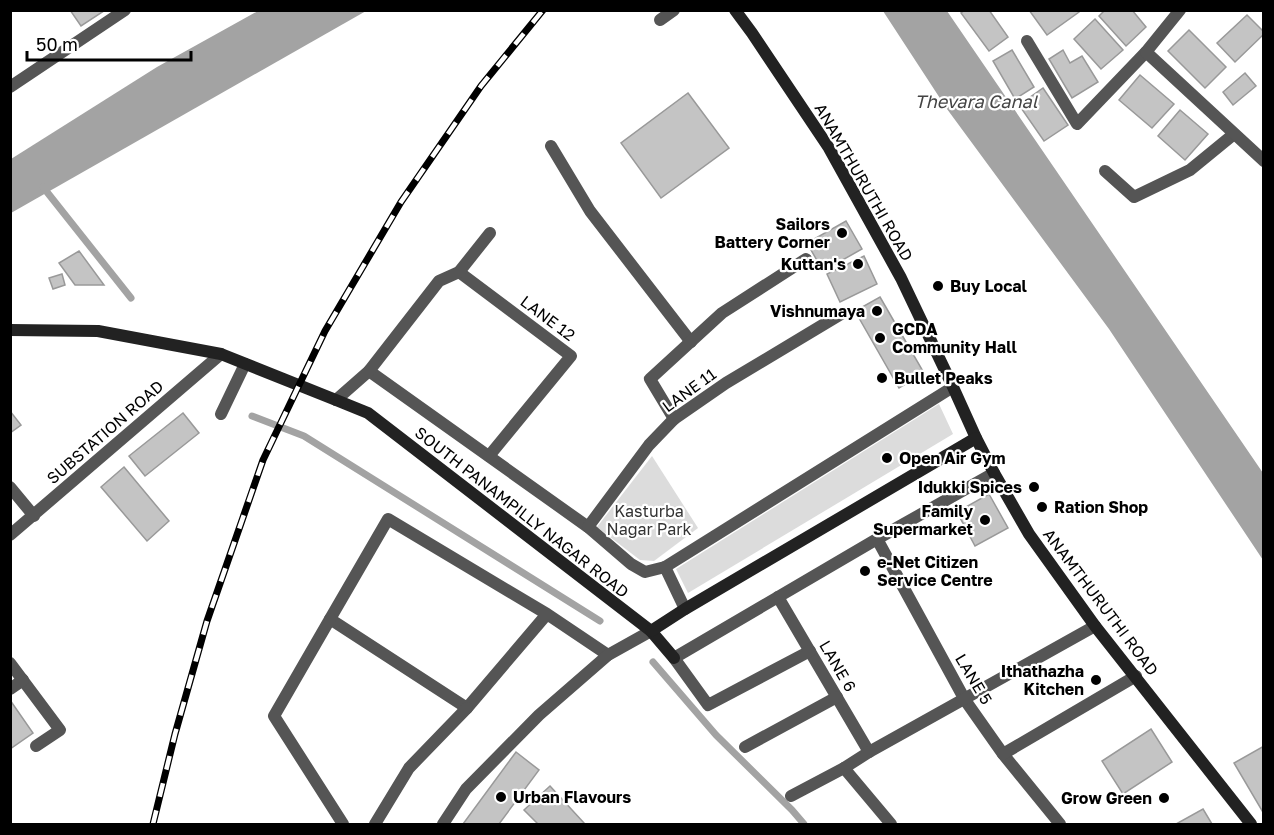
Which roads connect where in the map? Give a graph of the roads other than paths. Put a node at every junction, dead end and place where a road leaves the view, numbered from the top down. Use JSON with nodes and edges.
{"nodes":[{"id":1,"x":125,"y":10,"type":"edge"},
{"id":2,"x":674,"y":10,"type":"edge"},
{"id":3,"x":735,"y":10,"type":"edge"},
{"id":4,"x":1180,"y":10,"type":"edge"},
{"id":5,"x":660,"y":20,"type":"dead end"},
{"id":6,"x":1027,"y":41,"type":"dead end"},
{"id":7,"x":1146,"y":52,"type":"junction"},
{"id":8,"x":10,"y":87,"type":"edge"},
{"id":9,"x":1234,"y":134,"type":"junction"},
{"id":10,"x":551,"y":146,"type":"dead end"},
{"id":11,"x":1263,"y":161,"type":"edge"},
{"id":12,"x":1105,"y":171,"type":"dead end"},
{"id":13,"x":490,"y":233,"type":"dead end"},
{"id":14,"x":806,"y":259,"type":"dead end"},
{"id":15,"x":459,"y":272,"type":"junction"},
{"id":16,"x":841,"y":314,"type":"dead end"},
{"id":17,"x":10,"y":330,"type":"edge"},
{"id":18,"x":691,"y":342,"type":"junction"},
{"id":19,"x":221,"y":354,"type":"junction"},
{"id":20,"x":245,"y":364,"type":"junction"},
{"id":21,"x":369,"y":371,"type":"junction"},
{"id":22,"x":953,"y":387,"type":"junction"},
{"id":23,"x":336,"y":400,"type":"junction"},
{"id":24,"x":221,"y":414,"type":"dead end"},
{"id":25,"x":674,"y":419,"type":"junction"},
{"id":26,"x":976,"y":438,"type":"junction"},
{"id":27,"x":489,"y":456,"type":"junction"},
{"id":28,"x":994,"y":473,"type":"junction"},
{"id":29,"x":10,"y":487,"type":"edge"},
{"id":30,"x":34,"y":516,"type":"junction"},
{"id":31,"x":588,"y":527,"type":"junction"},
{"id":32,"x":10,"y":535,"type":"edge"},
{"id":33,"x":877,"y":539,"type":"junction"},
{"id":34,"x":665,"y":567,"type":"junction"},
{"id":35,"x":778,"y":597,"type":"junction"},
{"id":36,"x":684,"y":609,"type":"junction"},
{"id":37,"x":547,"y":614,"type":"junction"},
{"id":38,"x":330,"y":619,"type":"junction"},
{"id":39,"x":1095,"y":626,"type":"junction"},
{"id":40,"x":651,"y":631,"type":"junction"},
{"id":41,"x":810,"y":651,"type":"junction"},
{"id":42,"x":608,"y":655,"type":"junction"},
{"id":43,"x":674,"y":658,"type":"junction"},
{"id":44,"x":10,"y":663,"type":"edge"},
{"id":45,"x":1136,"y":676,"type":"junction"},
{"id":46,"x":23,"y":680,"type":"junction"},
{"id":47,"x":10,"y":689,"type":"edge"},
{"id":48,"x":837,"y":697,"type":"junction"},
{"id":49,"x":965,"y":700,"type":"junction"},
{"id":50,"x":467,"y":708,"type":"junction"},
{"id":51,"x":36,"y":746,"type":"dead end"},
{"id":52,"x":745,"y":747,"type":"dead end"},
{"id":53,"x":869,"y":753,"type":"junction"},
{"id":54,"x":1003,"y":754,"type":"junction"},
{"id":55,"x":844,"y":768,"type":"junction"},
{"id":56,"x":790,"y":796,"type":"dead end"},
{"id":57,"x":343,"y":825,"type":"edge"},
{"id":58,"x":375,"y":825,"type":"edge"},
{"id":59,"x":443,"y":825,"type":"edge"},
{"id":60,"x":891,"y":825,"type":"edge"},
{"id":61,"x":1060,"y":825,"type":"edge"},
{"id":62,"x":1251,"y":825,"type":"edge"}],
"edges":[{"from":1,"to":8,"type":"street"},
{"from":2,"to":5,"type":"street"},
{"from":3,"to":22,"type":"street","name":"ANAMTHURUTHI ROAD"},
{"from":4,"to":7,"type":"street"},
{"from":6,"to":7,"type":"street"},
{"from":7,"to":9,"type":"street"},
{"from":9,"to":11,"type":"street"},
{"from":9,"to":12,"type":"street"},
{"from":10,"to":18,"type":"street"},
{"from":13,"to":15,"type":"street"},
{"from":14,"to":18,"type":"street"},
{"from":15,"to":21,"type":"street"},
{"from":15,"to":27,"type":"street","name":"LANE 12"},
{"from":16,"to":25,"type":"street","name":"LANE 11"},
{"from":17,"to":19,"type":"street","name":"SOUTH PANAMPILLY NAGAR ROAD"},
{"from":18,"to":25,"type":"street"},
{"from":19,"to":20,"type":"street","name":"SOUTH PANAMPILLY NAGAR ROAD"},
{"from":19,"to":30,"type":"street","name":"SUBSTATION ROAD"},
{"from":20,"to":23,"type":"street","name":"SOUTH PANAMPILLY NAGAR ROAD"},
{"from":20,"to":24,"type":"street"},
{"from":21,"to":23,"type":"street"},
{"from":21,"to":27,"type":"street"},
{"from":22,"to":26,"type":"street","name":"ANAMTHURUTHI ROAD"},
{"from":22,"to":34,"type":"street"},
{"from":23,"to":40,"type":"street","name":"SOUTH PANAMPILLY NAGAR ROAD"},
{"from":25,"to":31,"type":"street","name":"LANE 11"},
{"from":26,"to":28,"type":"street","name":"ANAMTHURUTHI ROAD"},
{"from":26,"to":36,"type":"street"},
{"from":27,"to":31,"type":"street"},
{"from":28,"to":33,"type":"street"},
{"from":28,"to":39,"type":"street","name":"ANAMTHURUTHI ROAD"},
{"from":29,"to":30,"type":"street"},
{"from":30,"to":32,"type":"street","name":"SUBSTATION ROAD"},
{"from":31,"to":34,"type":"street"},
{"from":33,"to":35,"type":"street"},
{"from":33,"to":49,"type":"street","name":"LANE 5"},
{"from":34,"to":36,"type":"street"},
{"from":35,"to":41,"type":"street","name":"LANE 6"},
{"from":35,"to":43,"type":"street"},
{"from":36,"to":40,"type":"street"},
{"from":37,"to":38,"type":"street"},
{"from":37,"to":42,"type":"street"},
{"from":37,"to":50,"type":"street"},
{"from":38,"to":50,"type":"street"},
{"from":38,"to":57,"type":"street"},
{"from":39,"to":45,"type":"street","name":"ANAMTHURUTHI ROAD"},
{"from":39,"to":49,"type":"street"},
{"from":40,"to":42,"type":"street"},
{"from":40,"to":43,"type":"street","name":"SOUTH PANAMPILLY NAGAR ROAD"},
{"from":41,"to":43,"type":"street"},
{"from":41,"to":48,"type":"street","name":"LANE 6"},
{"from":42,"to":59,"type":"street"},
{"from":44,"to":46,"type":"street"},
{"from":45,"to":54,"type":"street"},
{"from":45,"to":62,"type":"street","name":"ANAMTHURUTHI ROAD"},
{"from":46,"to":47,"type":"street"},
{"from":46,"to":51,"type":"street"},
{"from":48,"to":52,"type":"street"},
{"from":48,"to":53,"type":"street","name":"LANE 6"},
{"from":49,"to":53,"type":"street"},
{"from":49,"to":54,"type":"street","name":"LANE 5"},
{"from":50,"to":58,"type":"street"},
{"from":53,"to":55,"type":"street"},
{"from":54,"to":61,"type":"street","name":"LANE 5"},
{"from":55,"to":56,"type":"street"},
{"from":55,"to":60,"type":"street"}]}
